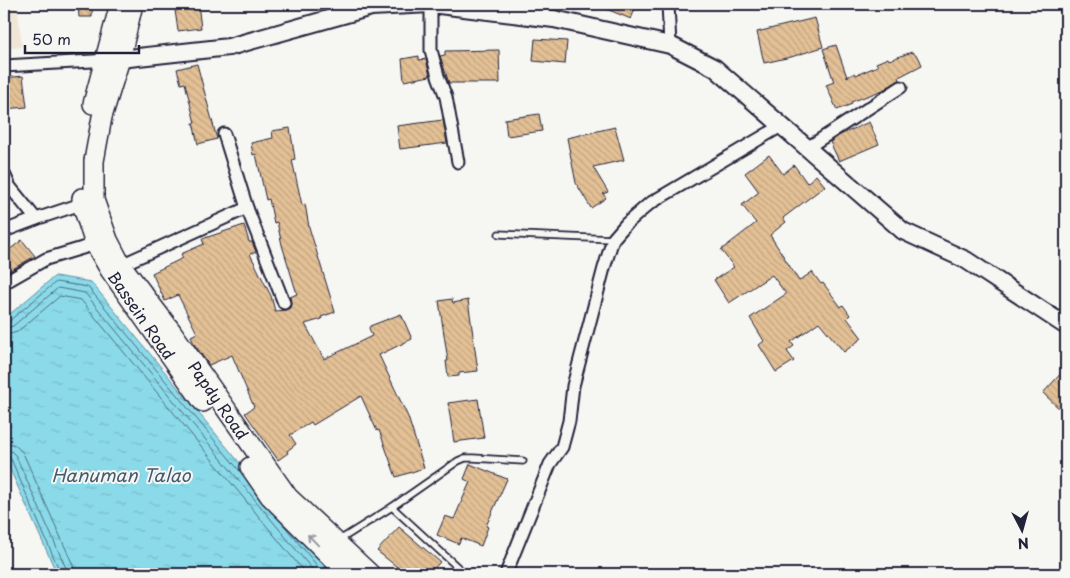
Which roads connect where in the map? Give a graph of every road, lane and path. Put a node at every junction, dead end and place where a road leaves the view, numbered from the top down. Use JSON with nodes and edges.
{"nodes":[{"id":1,"x":120,"y":4,"type":"edge"},
{"id":2,"x":133,"y":4,"type":"edge"},
{"id":3,"x":431,"y":4,"type":"edge"},
{"id":4,"x":668,"y":4,"type":"edge"},
{"id":5,"x":371,"y":5,"type":"edge"},
{"id":6,"x":670,"y":45,"type":"junction"},
{"id":7,"x":113,"y":60,"type":"junction"},
{"id":8,"x":4,"y":66,"type":"edge"},
{"id":9,"x":901,"y":87,"type":"dead end"},
{"id":10,"x":781,"y":126,"type":"junction"},
{"id":11,"x":224,"y":134,"type":"dead end"},
{"id":12,"x":807,"y":148,"type":"junction"},
{"id":13,"x":458,"y":162,"type":"dead end"},
{"id":14,"x":4,"y":174,"type":"edge"},
{"id":15,"x":88,"y":202,"type":"junction"},
{"id":16,"x":247,"y":208,"type":"junction"},
{"id":17,"x":36,"y":219,"type":"junction"},
{"id":18,"x":4,"y":231,"type":"edge"},
{"id":19,"x":499,"y":234,"type":"dead end"},
{"id":20,"x":613,"y":240,"type":"junction"},
{"id":21,"x":102,"y":242,"type":"junction"},
{"id":22,"x":121,"y":265,"type":"junction"},
{"id":23,"x":4,"y":283,"type":"edge"},
{"id":24,"x":284,"y":303,"type":"dead end"},
{"id":25,"x":1066,"y":326,"type":"edge"},
{"id":26,"x":523,"y":460,"type":"dead end"},
{"id":27,"x":392,"y":507,"type":"junction"},
{"id":28,"x":336,"y":542,"type":"junction"},
{"id":29,"x":507,"y":571,"type":"dead end"},
{"id":30,"x":348,"y":574,"type":"edge"},
{"id":31,"x":370,"y":574,"type":"edge"},
{"id":32,"x":465,"y":574,"type":"edge"}],
"edges":[{"from":1,"to":7,"type":"main road"},
{"from":2,"to":7,"type":"main road"},
{"from":3,"to":5,"type":"main road"},
{"from":3,"to":6,"type":"main road"},
{"from":3,"to":13,"type":"street"},
{"from":4,"to":6,"type":"street"},
{"from":5,"to":7,"type":"main road"},
{"from":6,"to":10,"type":"main road"},
{"from":7,"to":8,"type":"street"},
{"from":7,"to":15,"type":"main road","name":"Papdy Road"},
{"from":9,"to":12,"type":"street"},
{"from":10,"to":12,"type":"main road"},
{"from":10,"to":20,"type":"street"},
{"from":11,"to":16,"type":"street"},
{"from":12,"to":25,"type":"main road"},
{"from":14,"to":17,"type":"street"},
{"from":15,"to":17,"type":"street"},
{"from":15,"to":21,"type":"main road","name":"Papdy Road"},
{"from":16,"to":22,"type":"street"},
{"from":16,"to":24,"type":"street"},
{"from":17,"to":18,"type":"street"},
{"from":19,"to":20,"type":"lane"},
{"from":20,"to":29,"type":"street"},
{"from":21,"to":22,"type":"main road","name":"Papdy Road"},
{"from":21,"to":23,"type":"street"},
{"from":30,"to":21,"type":"main road","name":"Bassein Road","one_way":true},
{"from":22,"to":28,"type":"main road","name":"Papdy Road"},
{"from":26,"to":27,"type":"lane"},
{"from":27,"to":28,"type":"lane"},
{"from":27,"to":32,"type":"lane"},
{"from":28,"to":31,"type":"main road","name":"Papdy Road"}]}
